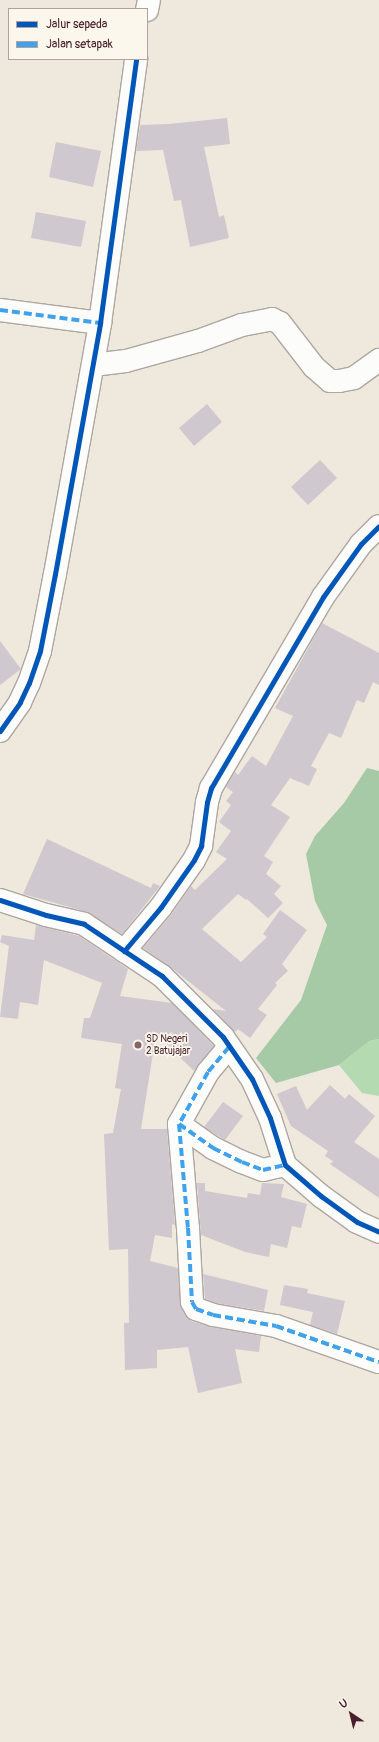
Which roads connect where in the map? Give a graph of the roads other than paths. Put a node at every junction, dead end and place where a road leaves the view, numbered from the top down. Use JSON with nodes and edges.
{"nodes":[{"id":1,"x":136,"y":60,"type":"edge"},
{"id":2,"x":0,"y":310,"type":"edge"},
{"id":3,"x":100,"y":323,"type":"junction"},
{"id":4,"x":379,"y":360,"type":"edge"},
{"id":5,"x":93,"y":365,"type":"junction"},
{"id":6,"x":379,"y":526,"type":"edge"},
{"id":7,"x":0,"y":731,"type":"edge"},
{"id":8,"x":0,"y":900,"type":"edge"},
{"id":9,"x":124,"y":951,"type":"junction"},
{"id":10,"x":229,"y":1047,"type":"junction"},
{"id":11,"x":179,"y":1124,"type":"junction"},
{"id":12,"x":285,"y":1165,"type":"junction"},
{"id":13,"x":379,"y":1232,"type":"edge"},
{"id":14,"x":379,"y":1362,"type":"edge"}],
"edges":[{"from":1,"to":3,"type":"street"},
{"from":2,"to":3,"type":"street"},
{"from":3,"to":5,"type":"street"},
{"from":4,"to":5,"type":"street"},
{"from":5,"to":7,"type":"street"},
{"from":6,"to":9,"type":"street"},
{"from":8,"to":9,"type":"street"},
{"from":9,"to":10,"type":"street"},
{"from":10,"to":11,"type":"street"},
{"from":10,"to":12,"type":"street"},
{"from":11,"to":12,"type":"street"},
{"from":11,"to":14,"type":"street"},
{"from":12,"to":13,"type":"street"}]}
